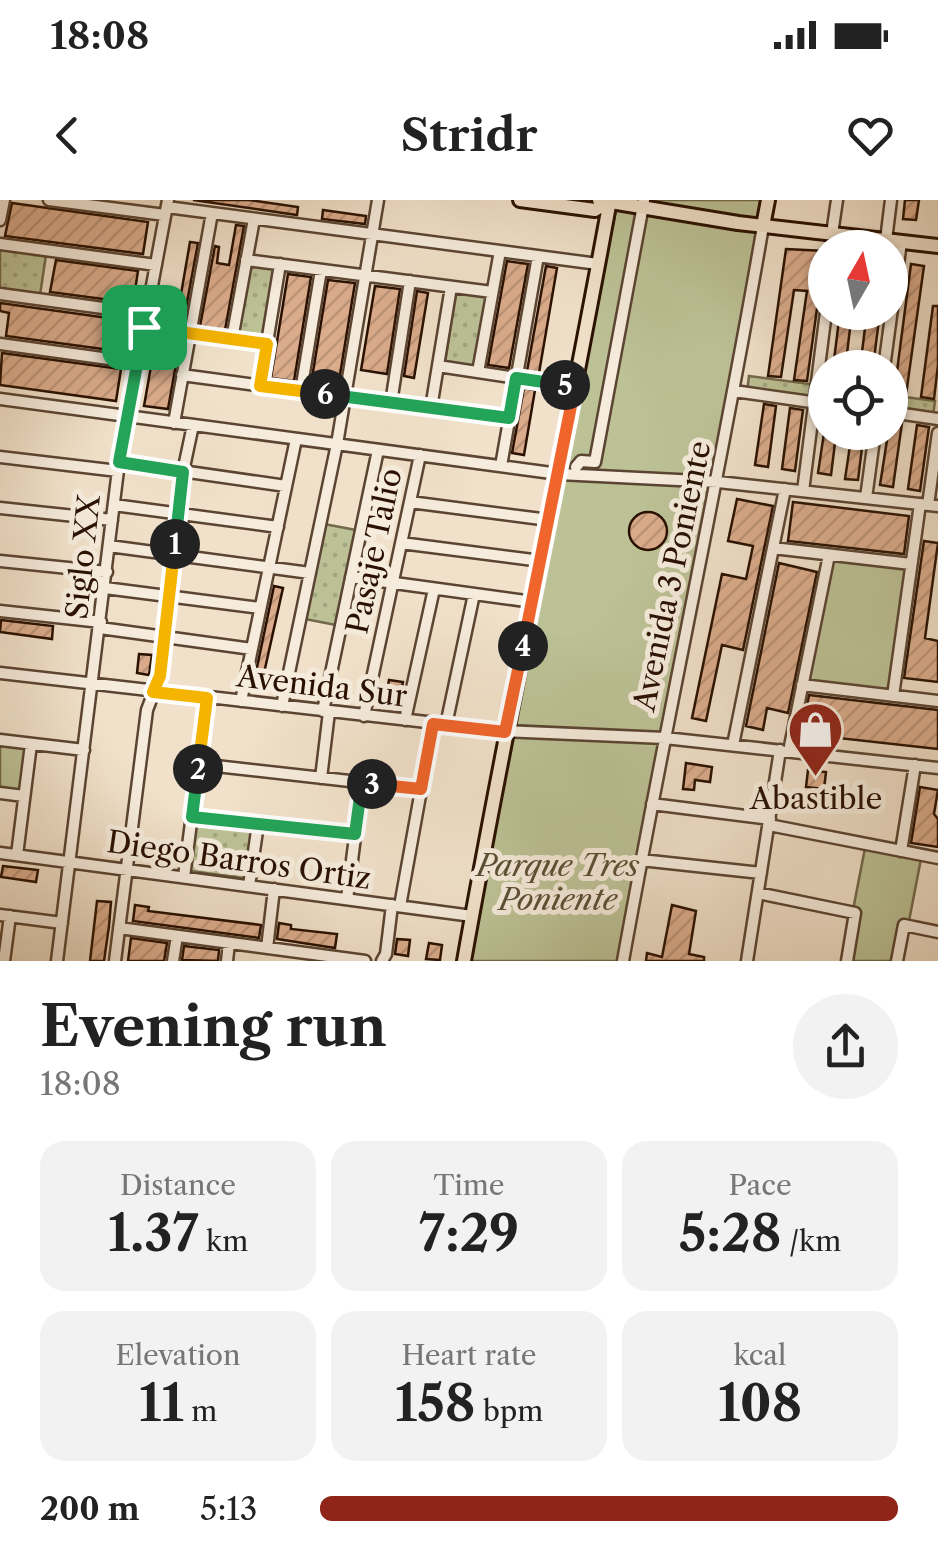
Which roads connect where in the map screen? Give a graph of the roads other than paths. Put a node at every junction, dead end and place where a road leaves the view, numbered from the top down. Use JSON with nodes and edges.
{"nodes":[{"id":1,"x":4,"y":200,"type":"edge"},
{"id":2,"x":49,"y":200,"type":"edge"},
{"id":3,"x":378,"y":200,"type":"edge"},
{"id":4,"x":520,"y":200,"type":"edge"},
{"id":5,"x":606,"y":200,"type":"edge"},
{"id":6,"x":768,"y":200,"type":"edge"},
{"id":7,"x":837,"y":200,"type":"edge"},
{"id":8,"x":892,"y":200,"type":"edge"},
{"id":9,"x":643,"y":203,"type":"edge"},
{"id":10,"x":166,"y":208,"type":"edge"},
{"id":11,"x":212,"y":213,"type":"junction"},
{"id":12,"x":254,"y":218,"type":"junction"},
{"id":13,"x":0,"y":220,"type":"edge"},
{"id":14,"x":764,"y":226,"type":"junction"},
{"id":15,"x":835,"y":230,"type":"edge"},
{"id":16,"x":888,"y":230,"type":"edge"},
{"id":17,"x":372,"y":234,"type":"junction"},
{"id":18,"x":808,"y":234,"type":"edge"},
{"id":19,"x":908,"y":243,"type":"edge"},
{"id":20,"x":0,"y":244,"type":"edge"},
{"id":21,"x":938,"y":246,"type":"edge"},
{"id":22,"x":500,"y":251,"type":"junction"},
{"id":23,"x":538,"y":256,"type":"junction"},
{"id":24,"x":246,"y":260,"type":"junction"},
{"id":25,"x":280,"y":264,"type":"junction"},
{"id":26,"x":598,"y":264,"type":"junction"},
{"id":27,"x":156,"y":265,"type":"junction"},
{"id":28,"x":321,"y":270,"type":"junction"},
{"id":29,"x":365,"y":276,"type":"junction"},
{"id":30,"x":410,"y":282,"type":"junction"},
{"id":31,"x":451,"y":287,"type":"junction"},
{"id":32,"x":492,"y":292,"type":"junction"},
{"id":33,"x":0,"y":294,"type":"edge"},
{"id":34,"x":147,"y":314,"type":"junction"},
{"id":35,"x":144,"y":327,"type":"junction"},
{"id":36,"x":190,"y":334,"type":"junction"},
{"id":37,"x":232,"y":340,"type":"junction"},
{"id":38,"x":0,"y":344,"type":"edge"},
{"id":39,"x":267,"y":344,"type":"junction"},
{"id":40,"x":138,"y":363,"type":"junction"},
{"id":41,"x":438,"y":366,"type":"junction"},
{"id":42,"x":478,"y":372,"type":"junction"},
{"id":43,"x":182,"y":375,"type":"junction"},
{"id":44,"x":516,"y":378,"type":"junction"},
{"id":45,"x":260,"y":386,"type":"junction"},
{"id":46,"x":575,"y":386,"type":"junction"},
{"id":47,"x":300,"y":391,"type":"junction"},
{"id":48,"x":734,"y":391,"type":"junction"},
{"id":49,"x":345,"y":397,"type":"junction"},
{"id":50,"x":0,"y":400,"type":"edge"},
{"id":51,"x":808,"y":401,"type":"edge"},
{"id":52,"x":391,"y":403,"type":"junction"},
{"id":53,"x":431,"y":408,"type":"junction"},
{"id":54,"x":908,"y":415,"type":"edge"},
{"id":55,"x":128,"y":416,"type":"junction"},
{"id":56,"x":509,"y":418,"type":"junction"},
{"id":57,"x":938,"y":419,"type":"edge"},
{"id":58,"x":174,"y":422,"type":"junction"},
{"id":59,"x":193,"y":425,"type":"junction"},
{"id":60,"x":938,"y":432,"type":"edge"},
{"id":61,"x":296,"y":439,"type":"junction"},
{"id":62,"x":337,"y":444,"type":"junction"},
{"id":63,"x":378,"y":450,"type":"junction"},
{"id":64,"x":810,"y":450,"type":"edge"},
{"id":65,"x":873,"y":450,"type":"edge"},
{"id":66,"x":420,"y":455,"type":"junction"},
{"id":67,"x":0,"y":458,"type":"edge"},
{"id":68,"x":501,"y":466,"type":"junction"},
{"id":69,"x":119,"y":467,"type":"junction"},
{"id":70,"x":576,"y":467,"type":"dead end"},
{"id":71,"x":183,"y":472,"type":"junction"},
{"id":72,"x":559,"y":474,"type":"junction"},
{"id":73,"x":718,"y":482,"type":"junction"},
{"id":74,"x":286,"y":486,"type":"junction"},
{"id":75,"x":785,"y":489,"type":"junction"},
{"id":76,"x":802,"y":491,"type":"junction"},
{"id":77,"x":866,"y":498,"type":"junction"},
{"id":78,"x":410,"y":502,"type":"junction"},
{"id":79,"x":929,"y":505,"type":"edge"},
{"id":80,"x":114,"y":506,"type":"junction"},
{"id":81,"x":0,"y":508,"type":"edge"},
{"id":82,"x":178,"y":514,"type":"junction"},
{"id":83,"x":112,"y":520,"type":"junction"},
{"id":84,"x":550,"y":520,"type":"junction"},
{"id":85,"x":278,"y":527,"type":"junction"},
{"id":86,"x":401,"y":543,"type":"junction"},
{"id":87,"x":110,"y":546,"type":"junction"},
{"id":88,"x":773,"y":548,"type":"junction"},
{"id":89,"x":174,"y":555,"type":"junction"},
{"id":90,"x":829,"y":555,"type":"junction"},
{"id":91,"x":0,"y":561,"type":"edge"},
{"id":92,"x":541,"y":561,"type":"junction"},
{"id":93,"x":911,"y":564,"type":"junction"},
{"id":94,"x":269,"y":567,"type":"junction"},
{"id":95,"x":106,"y":572,"type":"junction"},
{"id":96,"x":310,"y":573,"type":"junction"},
{"id":97,"x":351,"y":578,"type":"junction"},
{"id":98,"x":392,"y":583,"type":"junction"},
{"id":99,"x":105,"y":588,"type":"junction"},
{"id":100,"x":434,"y":589,"type":"junction"},
{"id":101,"x":474,"y":594,"type":"junction"},
{"id":102,"x":169,"y":596,"type":"junction"},
{"id":103,"x":532,"y":602,"type":"junction"},
{"id":104,"x":260,"y":608,"type":"junction"},
{"id":105,"x":0,"y":611,"type":"edge"},
{"id":106,"x":100,"y":625,"type":"junction"},
{"id":107,"x":164,"y":637,"type":"junction"},
{"id":108,"x":252,"y":649,"type":"junction"},
{"id":109,"x":0,"y":673,"type":"edge"},
{"id":110,"x":94,"y":684,"type":"junction"},
{"id":111,"x":802,"y":685,"type":"junction"},
{"id":112,"x":153,"y":692,"type":"junction"},
{"id":113,"x":893,"y":696,"type":"junction"},
{"id":114,"x":207,"y":698,"type":"junction"},
{"id":115,"x":938,"y":701,"type":"edge"},
{"id":116,"x":240,"y":702,"type":"junction"},
{"id":117,"x":282,"y":706,"type":"junction"},
{"id":118,"x":326,"y":711,"type":"junction"},
{"id":119,"x":364,"y":716,"type":"junction"},
{"id":120,"x":405,"y":720,"type":"junction"},
{"id":121,"x":433,"y":724,"type":"junction"},
{"id":122,"x":446,"y":725,"type":"junction"},
{"id":123,"x":505,"y":732,"type":"junction"},
{"id":124,"x":664,"y":738,"type":"junction"},
{"id":125,"x":0,"y":740,"type":"edge"},
{"id":126,"x":31,"y":744,"type":"junction"},
{"id":127,"x":733,"y":745,"type":"junction"},
{"id":128,"x":84,"y":750,"type":"junction"},
{"id":129,"x":785,"y":751,"type":"junction"},
{"id":130,"x":198,"y":764,"type":"junction"},
{"id":131,"x":915,"y":765,"type":"junction"},
{"id":132,"x":938,"y":768,"type":"edge"},
{"id":133,"x":321,"y":778,"type":"junction"},
{"id":134,"x":362,"y":782,"type":"junction"},
{"id":135,"x":421,"y":789,"type":"junction"},
{"id":136,"x":0,"y":793,"type":"edge"},
{"id":137,"x":24,"y":796,"type":"junction"},
{"id":138,"x":652,"y":804,"type":"junction"},
{"id":139,"x":192,"y":817,"type":"junction"},
{"id":140,"x":769,"y":822,"type":"junction"},
{"id":141,"x":258,"y":824,"type":"junction"},
{"id":142,"x":355,"y":834,"type":"junction"},
{"id":143,"x":901,"y":851,"type":"junction"},
{"id":144,"x":0,"y":853,"type":"edge"},
{"id":145,"x":17,"y":855,"type":"junction"},
{"id":146,"x":938,"y":858,"type":"edge"},
{"id":147,"x":641,"y":860,"type":"junction"},
{"id":148,"x":70,"y":862,"type":"junction"},
{"id":149,"x":127,"y":870,"type":"junction"},
{"id":150,"x":761,"y":873,"type":"junction"},
{"id":151,"x":184,"y":878,"type":"junction"},
{"id":152,"x":250,"y":886,"type":"junction"},
{"id":153,"x":274,"y":890,"type":"junction"},
{"id":154,"x":758,"y":893,"type":"junction"},
{"id":155,"x":347,"y":899,"type":"junction"},
{"id":156,"x":396,"y":906,"type":"junction"},
{"id":157,"x":5,"y":916,"type":"edge"},
{"id":158,"x":472,"y":916,"type":"junction"},
{"id":159,"x":62,"y":923,"type":"junction"},
{"id":160,"x":119,"y":928,"type":"junction"},
{"id":161,"x":938,"y":932,"type":"edge"},
{"id":162,"x":177,"y":936,"type":"junction"},
{"id":163,"x":230,"y":942,"type":"junction"},
{"id":164,"x":267,"y":948,"type":"junction"},
{"id":165,"x":326,"y":958,"type":"edge"},
{"id":166,"x":4,"y":961,"type":"edge"},
{"id":167,"x":58,"y":961,"type":"edge"},
{"id":168,"x":115,"y":961,"type":"edge"},
{"id":169,"x":174,"y":961,"type":"edge"},
{"id":170,"x":227,"y":961,"type":"edge"},
{"id":171,"x":365,"y":961,"type":"edge"},
{"id":172,"x":382,"y":961,"type":"edge"},
{"id":173,"x":464,"y":961,"type":"edge"},
{"id":174,"x":623,"y":961,"type":"edge"},
{"id":175,"x":747,"y":961,"type":"edge"},
{"id":176,"x":847,"y":961,"type":"edge"},
{"id":177,"x":897,"y":961,"type":"edge"}],
"edges":[{"from":1,"to":13,"type":"street"},
{"from":2,"to":10,"type":"street"},
{"from":3,"to":17,"type":"street"},
{"from":4,"to":5,"type":"main road"},
{"from":5,"to":9,"type":"main road"},
{"from":5,"to":26,"type":"main road"},
{"from":6,"to":14,"type":"main road","name":"Avenida 3 Poniente"},
{"from":7,"to":15,"type":"street"},
{"from":8,"to":16,"type":"street"},
{"from":9,"to":14,"type":"main road"},
{"from":9,"to":70,"type":"street"},
{"from":10,"to":11,"type":"street"},
{"from":10,"to":27,"type":"street","name":"Siglo XX"},
{"from":11,"to":12,"type":"street"},
{"from":11,"to":36,"type":"street"},
{"from":12,"to":17,"type":"street"},
{"from":12,"to":24,"type":"street"},
{"from":14,"to":18,"type":"main road"},
{"from":14,"to":48,"type":"street","name":"Avenida 3 Poniente"},
{"from":17,"to":22,"type":"street"},
{"from":17,"to":29,"type":"street"},
{"from":19,"to":21,"type":"main road"},
{"from":20,"to":27,"type":"street"},
{"from":22,"to":23,"type":"street"},
{"from":22,"to":32,"type":"street"},
{"from":23,"to":26,"type":"street"},
{"from":23,"to":44,"type":"street"},
{"from":24,"to":25,"type":"street"},
{"from":24,"to":37,"type":"street"},
{"from":25,"to":28,"type":"street"},
{"from":25,"to":39,"type":"street"},
{"from":26,"to":46,"type":"main road"},
{"from":27,"to":34,"type":"street","name":"Siglo XX"},
{"from":28,"to":29,"type":"street"},
{"from":28,"to":47,"type":"street"},
{"from":29,"to":30,"type":"street"},
{"from":29,"to":49,"type":"street"},
{"from":30,"to":31,"type":"street"},
{"from":30,"to":52,"type":"street"},
{"from":31,"to":32,"type":"street"},
{"from":31,"to":41,"type":"street"},
{"from":32,"to":42,"type":"street"},
{"from":33,"to":34,"type":"street"},
{"from":34,"to":35,"type":"street","name":"Siglo XX"},
{"from":35,"to":36,"type":"street"},
{"from":35,"to":40,"type":"street","name":"Siglo XX"},
{"from":36,"to":37,"type":"street"},
{"from":36,"to":43,"type":"street"},
{"from":37,"to":39,"type":"street"},
{"from":38,"to":40,"type":"street"},
{"from":39,"to":45,"type":"street"},
{"from":40,"to":55,"type":"street","name":"Siglo XX"},
{"from":41,"to":42,"type":"street"},
{"from":41,"to":53,"type":"street"},
{"from":42,"to":44,"type":"street"},
{"from":43,"to":45,"type":"street"},
{"from":43,"to":58,"type":"street"},
{"from":44,"to":46,"type":"street"},
{"from":44,"to":56,"type":"street"},
{"from":45,"to":47,"type":"street"},
{"from":46,"to":72,"type":"main road"},
{"from":47,"to":49,"type":"street"},
{"from":48,"to":51,"type":"street"},
{"from":48,"to":73,"type":"street","name":"Avenida 3 Poniente"},
{"from":49,"to":52,"type":"street"},
{"from":49,"to":62,"type":"street"},
{"from":50,"to":55,"type":"street"},
{"from":52,"to":53,"type":"street"},
{"from":53,"to":56,"type":"street"},
{"from":54,"to":57,"type":"street"},
{"from":55,"to":58,"type":"street"},
{"from":55,"to":69,"type":"street","name":"Siglo XX"},
{"from":56,"to":68,"type":"street"},
{"from":58,"to":59,"type":"street"},
{"from":59,"to":61,"type":"street"},
{"from":59,"to":71,"type":"street"},
{"from":60,"to":79,"type":"street"},
{"from":61,"to":62,"type":"street"},
{"from":61,"to":74,"type":"street"},
{"from":62,"to":63,"type":"street"},
{"from":62,"to":96,"type":"street"},
{"from":63,"to":66,"type":"street"},
{"from":63,"to":97,"type":"street"},
{"from":64,"to":76,"type":"street"},
{"from":65,"to":77,"type":"street"},
{"from":66,"to":68,"type":"street"},
{"from":66,"to":78,"type":"street","name":"Pasaje Talio"},
{"from":67,"to":69,"type":"street"},
{"from":68,"to":72,"type":"street"},
{"from":69,"to":71,"type":"street"},
{"from":69,"to":80,"type":"street","name":"Siglo XX"},
{"from":71,"to":74,"type":"street"},
{"from":71,"to":82,"type":"street"},
{"from":72,"to":73,"type":"street"},
{"from":72,"to":84,"type":"main road"},
{"from":73,"to":75,"type":"street"},
{"from":73,"to":124,"type":"street","name":"Avenida 3 Poniente"},
{"from":74,"to":85,"type":"street"},
{"from":75,"to":76,"type":"street"},
{"from":75,"to":88,"type":"street"},
{"from":76,"to":77,"type":"street"},
{"from":77,"to":79,"type":"street"},
{"from":78,"to":84,"type":"street"},
{"from":78,"to":86,"type":"street","name":"Pasaje Talio"},
{"from":79,"to":93,"type":"street"},
{"from":80,"to":82,"type":"street"},
{"from":80,"to":83,"type":"street","name":"Siglo XX"},
{"from":81,"to":83,"type":"street"},
{"from":82,"to":85,"type":"street"},
{"from":82,"to":89,"type":"street"},
{"from":83,"to":87,"type":"street","name":"Siglo XX"},
{"from":84,"to":92,"type":"main road"},
{"from":85,"to":94,"type":"street"},
{"from":86,"to":92,"type":"street"},
{"from":86,"to":98,"type":"street","name":"Pasaje Talio"},
{"from":87,"to":89,"type":"street"},
{"from":87,"to":95,"type":"street","name":"Siglo XX"},
{"from":88,"to":90,"type":"street"},
{"from":88,"to":127,"type":"street"},
{"from":89,"to":94,"type":"street"},
{"from":89,"to":102,"type":"street"},
{"from":90,"to":93,"type":"street"},
{"from":90,"to":111,"type":"street"},
{"from":91,"to":95,"type":"street"},
{"from":92,"to":103,"type":"main road"},
{"from":93,"to":113,"type":"street"},
{"from":94,"to":96,"type":"street"},
{"from":94,"to":104,"type":"street"},
{"from":95,"to":99,"type":"street","name":"Siglo XX"},
{"from":96,"to":117,"type":"street"},
{"from":97,"to":98,"type":"street"},
{"from":97,"to":118,"type":"street"},
{"from":98,"to":100,"type":"street"},
{"from":98,"to":119,"type":"street","name":"Pasaje Talio"},
{"from":99,"to":102,"type":"street"},
{"from":99,"to":106,"type":"street","name":"Siglo XX"},
{"from":100,"to":101,"type":"street"},
{"from":100,"to":120,"type":"street"},
{"from":101,"to":103,"type":"street"},
{"from":101,"to":122,"type":"street"},
{"from":102,"to":104,"type":"street"},
{"from":102,"to":107,"type":"street"},
{"from":103,"to":123,"type":"main road"},
{"from":104,"to":108,"type":"street"},
{"from":105,"to":106,"type":"street"},
{"from":106,"to":107,"type":"street"},
{"from":106,"to":110,"type":"street","name":"Siglo XX"},
{"from":107,"to":108,"type":"street"},
{"from":107,"to":112,"type":"street"},
{"from":108,"to":116,"type":"street"},
{"from":109,"to":110,"type":"street","name":"Avenida Sur"},
{"from":110,"to":112,"type":"street","name":"Avenida Sur"},
{"from":110,"to":128,"type":"street","name":"Siglo XX"},
{"from":111,"to":113,"type":"street"},
{"from":111,"to":129,"type":"street"},
{"from":112,"to":114,"type":"street","name":"Avenida Sur"},
{"from":112,"to":149,"type":"street"},
{"from":113,"to":115,"type":"street"},
{"from":114,"to":116,"type":"street","name":"Avenida Sur"},
{"from":114,"to":130,"type":"street"},
{"from":116,"to":117,"type":"street","name":"Avenida Sur"},
{"from":117,"to":118,"type":"street","name":"Avenida Sur"},
{"from":118,"to":119,"type":"street","name":"Avenida Sur"},
{"from":118,"to":133,"type":"street"},
{"from":119,"to":120,"type":"street","name":"Avenida Sur"},
{"from":120,"to":121,"type":"street","name":"Avenida Sur"},
{"from":121,"to":122,"type":"street","name":"Avenida Sur"},
{"from":121,"to":135,"type":"street"},
{"from":122,"to":123,"type":"street","name":"Avenida Sur"},
{"from":123,"to":124,"type":"street","name":"Avenida Sur"},
{"from":123,"to":158,"type":"main road"},
{"from":124,"to":127,"type":"street","name":"Avenida Sur"},
{"from":124,"to":138,"type":"street","name":"Avenida 3 Poniente"},
{"from":125,"to":126,"type":"street"},
{"from":126,"to":128,"type":"street"},
{"from":126,"to":137,"type":"street"},
{"from":127,"to":129,"type":"street","name":"Avenida Sur"},
{"from":128,"to":148,"type":"street","name":"Siglo XX"},
{"from":129,"to":131,"type":"street","name":"Avenida Sur"},
{"from":129,"to":140,"type":"street"},
{"from":130,"to":133,"type":"street"},
{"from":130,"to":139,"type":"street"},
{"from":131,"to":132,"type":"street","name":"Avenida Sur"},
{"from":131,"to":143,"type":"street"},
{"from":133,"to":134,"type":"street"},
{"from":134,"to":135,"type":"street"},
{"from":134,"to":142,"type":"street"},
{"from":135,"to":156,"type":"street"},
{"from":136,"to":137,"type":"street"},
{"from":137,"to":145,"type":"street"},
{"from":138,"to":140,"type":"street"},
{"from":138,"to":147,"type":"street","name":"Avenida 3 Poniente"},
{"from":139,"to":141,"type":"street"},
{"from":139,"to":151,"type":"street"},
{"from":140,"to":143,"type":"street"},
{"from":140,"to":150,"type":"street"},
{"from":141,"to":142,"type":"street"},
{"from":141,"to":152,"type":"street"},
{"from":142,"to":155,"type":"street"},
{"from":143,"to":146,"type":"street"},
{"from":144,"to":145,"type":"street","name":"Diego Barros Ortiz"},
{"from":145,"to":148,"type":"street","name":"Diego Barros Ortiz"},
{"from":147,"to":150,"type":"street"},
{"from":147,"to":174,"type":"street","name":"Avenida 3 Poniente"},
{"from":148,"to":149,"type":"street","name":"Diego Barros Ortiz"},
{"from":148,"to":159,"type":"street","name":"Siglo XX"},
{"from":149,"to":151,"type":"street","name":"Diego Barros Ortiz"},
{"from":149,"to":160,"type":"street"},
{"from":150,"to":154,"type":"street"},
{"from":151,"to":152,"type":"street","name":"Diego Barros Ortiz"},
{"from":152,"to":153,"type":"street","name":"Diego Barros Ortiz"},
{"from":153,"to":155,"type":"street","name":"Diego Barros Ortiz"},
{"from":153,"to":164,"type":"street"},
{"from":154,"to":175,"type":"street"},
{"from":154,"to":176,"type":"street"},
{"from":155,"to":156,"type":"street","name":"Diego Barros Ortiz"},
{"from":156,"to":158,"type":"street","name":"Diego Barros Ortiz"},
{"from":156,"to":172,"type":"street"},
{"from":157,"to":159,"type":"street"},
{"from":157,"to":166,"type":"street"},
{"from":158,"to":173,"type":"main road"},
{"from":159,"to":167,"type":"street","name":"Siglo XX"},
{"from":160,"to":162,"type":"street"},
{"from":160,"to":168,"type":"street"},
{"from":161,"to":177,"type":"street"},
{"from":162,"to":163,"type":"street"},
{"from":162,"to":169,"type":"street"},
{"from":163,"to":164,"type":"street"},
{"from":163,"to":170,"type":"street"},
{"from":164,"to":165,"type":"street"},
{"from":165,"to":171,"type":"street"}]}
